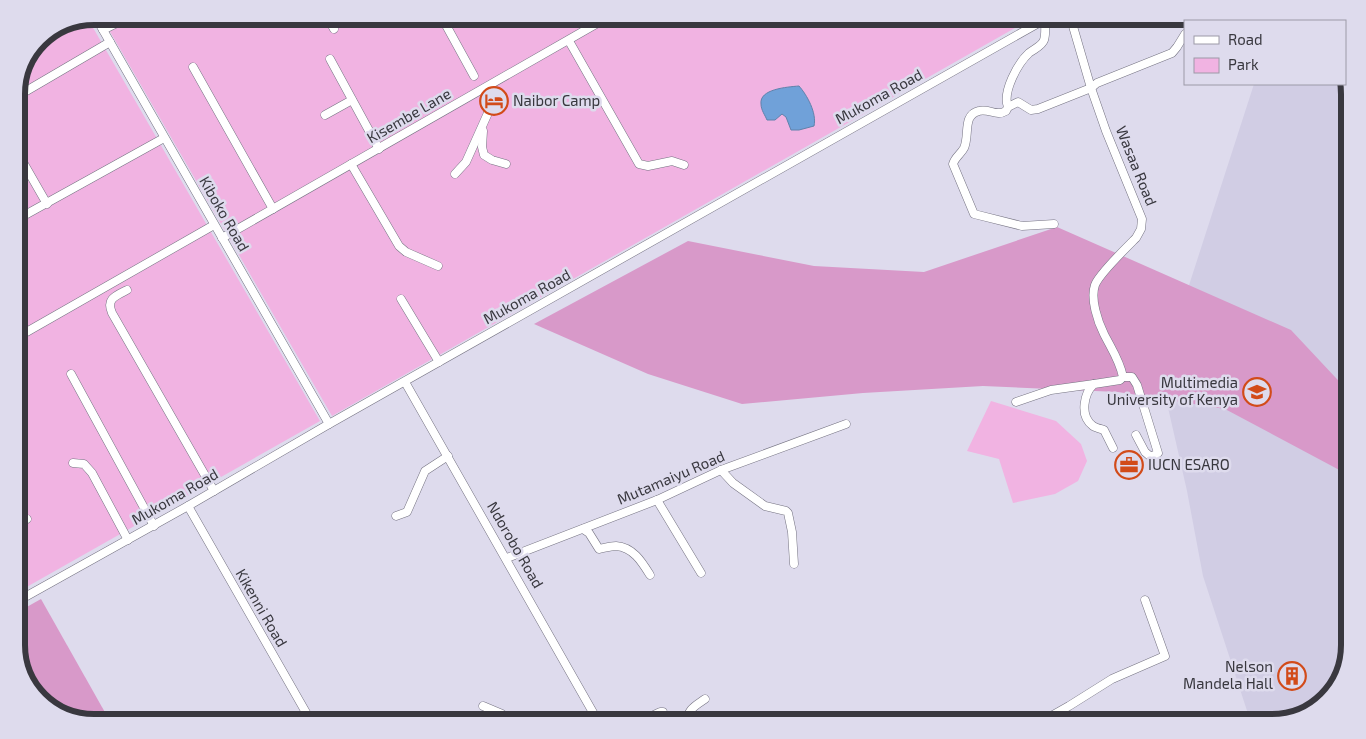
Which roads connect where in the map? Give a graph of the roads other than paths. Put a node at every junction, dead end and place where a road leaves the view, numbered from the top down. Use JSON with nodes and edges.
{"nodes":[{"id":1,"x":100,"y":25,"type":"edge"},
{"id":2,"x":113,"y":25,"type":"edge"},
{"id":3,"x":332,"y":25,"type":"edge"},
{"id":4,"x":446,"y":25,"type":"edge"},
{"id":5,"x":595,"y":25,"type":"edge"},
{"id":6,"x":1036,"y":25,"type":"edge"},
{"id":7,"x":1047,"y":25,"type":"edge"},
{"id":8,"x":1073,"y":25,"type":"edge"},
{"id":9,"x":334,"y":29,"type":"dead end"},
{"id":10,"x":103,"y":30,"type":"junction"},
{"id":11,"x":1184,"y":36,"type":"edge"},
{"id":12,"x":568,"y":41,"type":"junction"},
{"id":13,"x":110,"y":42,"type":"junction"},
{"id":14,"x":330,"y":59,"type":"dead end"},
{"id":15,"x":194,"y":67,"type":"dead end"},
{"id":16,"x":474,"y":76,"type":"dead end"},
{"id":17,"x":1091,"y":88,"type":"junction"},
{"id":18,"x":484,"y":89,"type":"junction"},
{"id":19,"x":25,"y":92,"type":"edge"},
{"id":20,"x":352,"y":100,"type":"junction"},
{"id":21,"x":1008,"y":107,"type":"junction"},
{"id":22,"x":325,"y":115,"type":"dead end"},
{"id":23,"x":483,"y":126,"type":"junction"},
{"id":24,"x":164,"y":138,"type":"junction"},
{"id":25,"x":379,"y":149,"type":"junction"},
{"id":26,"x":351,"y":164,"type":"junction"},
{"id":27,"x":506,"y":164,"type":"dead end"},
{"id":28,"x":684,"y":165,"type":"dead end"},
{"id":29,"x":25,"y":166,"type":"edge"},
{"id":30,"x":455,"y":174,"type":"dead end"},
{"id":31,"x":46,"y":204,"type":"junction"},
{"id":32,"x":273,"y":209,"type":"junction"},
{"id":33,"x":25,"y":215,"type":"edge"},
{"id":34,"x":1054,"y":224,"type":"dead end"},
{"id":35,"x":214,"y":226,"type":"junction"},
{"id":36,"x":222,"y":238,"type":"junction"},
{"id":37,"x":438,"y":266,"type":"dead end"},
{"id":38,"x":127,"y":290,"type":"dead end"},
{"id":39,"x":401,"y":298,"type":"dead end"},
{"id":40,"x":25,"y":333,"type":"edge"},
{"id":41,"x":439,"y":362,"type":"junction"},
{"id":42,"x":71,"y":374,"type":"dead end"},
{"id":43,"x":1123,"y":377,"type":"junction"},
{"id":44,"x":405,"y":382,"type":"junction"},
{"id":45,"x":1094,"y":384,"type":"junction"},
{"id":46,"x":1016,"y":402,"type":"dead end"},
{"id":47,"x":329,"y":424,"type":"junction"},
{"id":48,"x":846,"y":424,"type":"dead end"},
{"id":49,"x":1136,"y":435,"type":"dead end"},
{"id":50,"x":1113,"y":448,"type":"dead end"},
{"id":51,"x":448,"y":456,"type":"junction"},
{"id":52,"x":73,"y":463,"type":"dead end"},
{"id":53,"x":722,"y":470,"type":"junction"},
{"id":54,"x":214,"y":491,"type":"junction"},
{"id":55,"x":656,"y":500,"type":"junction"},
{"id":56,"x":188,"y":506,"type":"junction"},
{"id":57,"x":396,"y":516,"type":"dead end"},
{"id":58,"x":28,"y":519,"type":"dead end"},
{"id":59,"x":25,"y":520,"type":"edge"},
{"id":60,"x":154,"y":526,"type":"junction"},
{"id":61,"x":583,"y":529,"type":"junction"},
{"id":62,"x":128,"y":540,"type":"junction"},
{"id":63,"x":506,"y":558,"type":"junction"},
{"id":64,"x":794,"y":564,"type":"dead end"},
{"id":65,"x":701,"y":573,"type":"dead end"},
{"id":66,"x":650,"y":575,"type":"dead end"},
{"id":67,"x":25,"y":597,"type":"edge"},
{"id":68,"x":1145,"y":600,"type":"dead end"},
{"id":69,"x":705,"y":699,"type":"dead end"},
{"id":70,"x":483,"y":706,"type":"dead end"},
{"id":71,"x":307,"y":714,"type":"edge"},
{"id":72,"x":502,"y":714,"type":"edge"},
{"id":73,"x":594,"y":714,"type":"edge"},
{"id":74,"x":689,"y":714,"type":"edge"},
{"id":75,"x":1055,"y":714,"type":"edge"}],
"edges":[{"from":1,"to":10,"type":"street","name":"Kiboko Road"},
{"from":2,"to":10,"type":"street"},
{"from":3,"to":9,"type":"street"},
{"from":4,"to":16,"type":"street"},
{"from":5,"to":12,"type":"street","name":"Kisembe Lane"},
{"from":6,"to":41,"type":"street","name":"Mukoma Road"},
{"from":7,"to":21,"type":"street"},
{"from":8,"to":17,"type":"street","name":"Wasaa Road"},
{"from":10,"to":13,"type":"street","name":"Kiboko Road"},
{"from":11,"to":17,"type":"street"},
{"from":12,"to":18,"type":"street","name":"Kisembe Lane"},
{"from":12,"to":28,"type":"street"},
{"from":13,"to":19,"type":"street"},
{"from":13,"to":24,"type":"street","name":"Kiboko Road"},
{"from":14,"to":20,"type":"street"},
{"from":15,"to":32,"type":"street"},
{"from":17,"to":21,"type":"street"},
{"from":17,"to":43,"type":"street","name":"Wasaa Road"},
{"from":18,"to":23,"type":"street"},
{"from":18,"to":25,"type":"street","name":"Kisembe Lane"},
{"from":20,"to":22,"type":"street"},
{"from":20,"to":25,"type":"street"},
{"from":21,"to":34,"type":"street"},
{"from":23,"to":27,"type":"street"},
{"from":23,"to":30,"type":"street"},
{"from":24,"to":31,"type":"street"},
{"from":24,"to":35,"type":"street","name":"Kiboko Road"},
{"from":25,"to":26,"type":"street","name":"Kisembe Lane"},
{"from":26,"to":32,"type":"street","name":"Kisembe Lane"},
{"from":26,"to":37,"type":"street"},
{"from":29,"to":31,"type":"street"},
{"from":31,"to":33,"type":"street"},
{"from":32,"to":36,"type":"street","name":"Kisembe Lane"},
{"from":35,"to":36,"type":"street","name":"Kiboko Road"},
{"from":35,"to":40,"type":"street"},
{"from":36,"to":47,"type":"street","name":"Kiboko Road"},
{"from":38,"to":54,"type":"street"},
{"from":39,"to":41,"type":"street"},
{"from":41,"to":44,"type":"street","name":"Mukoma Road"},
{"from":42,"to":60,"type":"street"},
{"from":43,"to":45,"type":"street"},
{"from":43,"to":49,"type":"street"},
{"from":44,"to":47,"type":"street","name":"Mukoma Road"},
{"from":44,"to":51,"type":"street","name":"Ndorobo Road"},
{"from":45,"to":46,"type":"street"},
{"from":45,"to":50,"type":"street"},
{"from":47,"to":54,"type":"street","name":"Mukoma Road"},
{"from":48,"to":53,"type":"street","name":"Mutamaiyu Road"},
{"from":51,"to":57,"type":"street"},
{"from":51,"to":63,"type":"street","name":"Ndorobo Road"},
{"from":52,"to":62,"type":"street"},
{"from":53,"to":55,"type":"street","name":"Mutamaiyu Road"},
{"from":53,"to":64,"type":"street"},
{"from":54,"to":56,"type":"street","name":"Mukoma Road"},
{"from":55,"to":61,"type":"street","name":"Mutamaiyu Road"},
{"from":55,"to":65,"type":"street"},
{"from":56,"to":60,"type":"street","name":"Mukoma Road"},
{"from":56,"to":71,"type":"street","name":"Kikenni Road"},
{"from":58,"to":59,"type":"street"},
{"from":60,"to":62,"type":"street","name":"Mukoma Road"},
{"from":61,"to":63,"type":"street","name":"Mutamaiyu Road"},
{"from":61,"to":66,"type":"street"},
{"from":62,"to":67,"type":"street","name":"Mukoma Road"},
{"from":63,"to":73,"type":"street","name":"Ndorobo Road"},
{"from":68,"to":75,"type":"street"},
{"from":69,"to":74,"type":"street"},
{"from":70,"to":72,"type":"street"}]}
